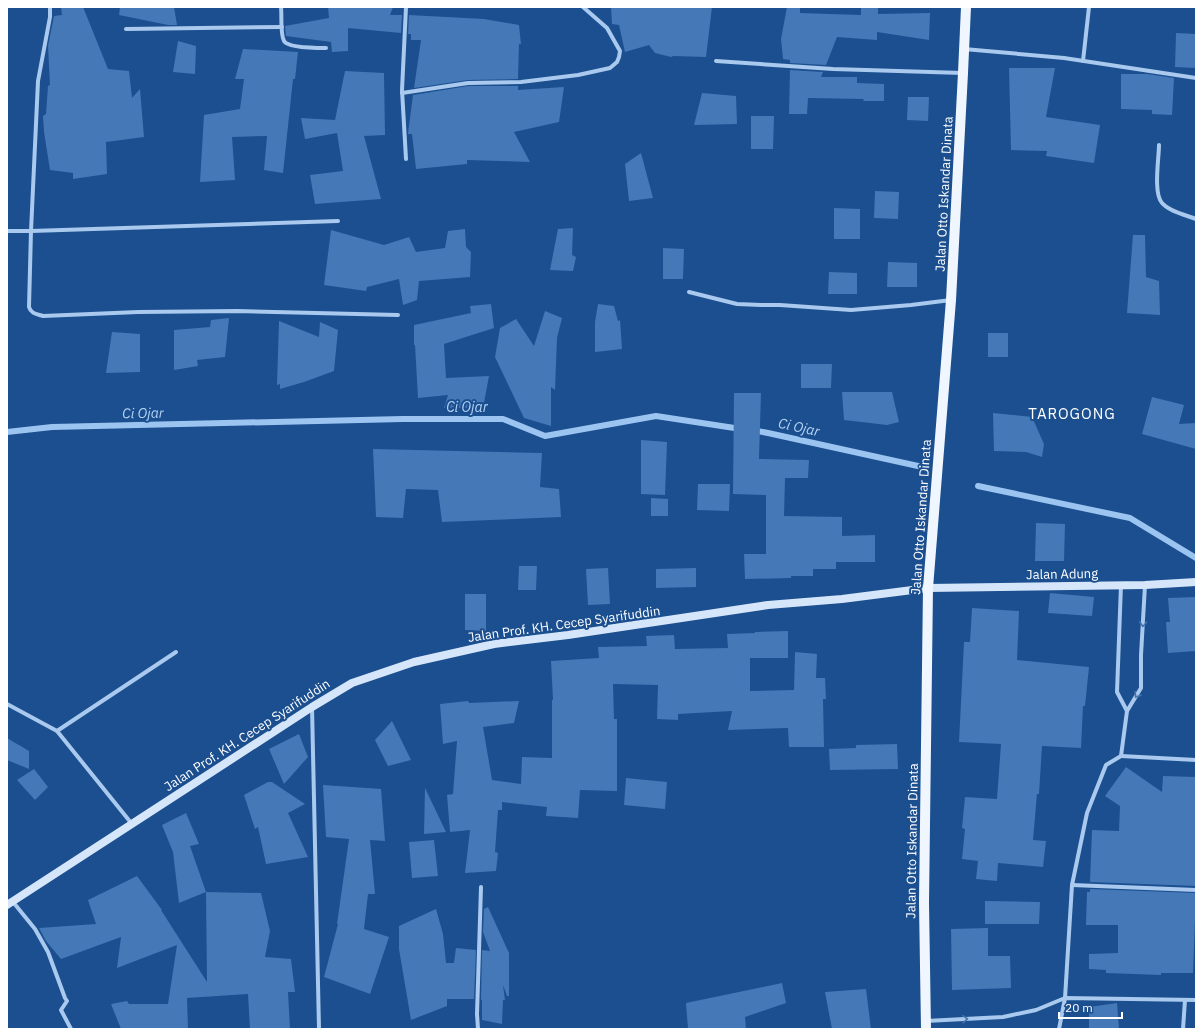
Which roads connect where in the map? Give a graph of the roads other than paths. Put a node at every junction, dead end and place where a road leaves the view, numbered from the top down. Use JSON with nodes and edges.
{"nodes":[{"id":1,"x":50,"y":7,"type":"edge"},
{"id":2,"x":281,"y":7,"type":"edge"},
{"id":3,"x":406,"y":7,"type":"edge"},
{"id":4,"x":582,"y":7,"type":"edge"},
{"id":5,"x":966,"y":7,"type":"edge"},
{"id":6,"x":1089,"y":7,"type":"edge"},
{"id":7,"x":282,"y":27,"type":"junction"},
{"id":8,"x":126,"y":29,"type":"dead end"},
{"id":9,"x":326,"y":48,"type":"dead end"},
{"id":10,"x":964,"y":49,"type":"junction"},
{"id":11,"x":716,"y":61,"type":"dead end"},
{"id":12,"x":1083,"y":61,"type":"junction"},
{"id":13,"x":963,"y":74,"type":"junction"},
{"id":14,"x":1196,"y":78,"type":"edge"},
{"id":15,"x":402,"y":93,"type":"junction"},
{"id":16,"x":1159,"y":145,"type":"dead end"},
{"id":17,"x":406,"y":160,"type":"dead end"},
{"id":18,"x":1196,"y":219,"type":"edge"},
{"id":19,"x":338,"y":221,"type":"dead end"},
{"id":20,"x":7,"y":231,"type":"edge"},
{"id":21,"x":31,"y":231,"type":"junction"},
{"id":22,"x":689,"y":292,"type":"dead end"},
{"id":23,"x":951,"y":300,"type":"junction"},
{"id":24,"x":398,"y":315,"type":"dead end"},
{"id":25,"x":1196,"y":582,"type":"edge"},
{"id":26,"x":1121,"y":585,"type":"junction"},
{"id":27,"x":1145,"y":585,"type":"junction"},
{"id":28,"x":928,"y":588,"type":"junction"},
{"id":29,"x":176,"y":652,"type":"dead end"},
{"id":30,"x":7,"y":704,"type":"edge"},
{"id":31,"x":312,"y":707,"type":"junction"},
{"id":32,"x":1127,"y":711,"type":"junction"},
{"id":33,"x":57,"y":730,"type":"junction"},
{"id":34,"x":1121,"y":756,"type":"junction"},
{"id":35,"x":1196,"y":760,"type":"edge"},
{"id":36,"x":132,"y":824,"type":"junction"},
{"id":37,"x":1072,"y":885,"type":"junction"},
{"id":38,"x":481,"y":887,"type":"dead end"},
{"id":39,"x":1196,"y":890,"type":"edge"},
{"id":40,"x":10,"y":904,"type":"edge"},
{"id":41,"x":1065,"y":998,"type":"junction"},
{"id":42,"x":1185,"y":1000,"type":"junction"},
{"id":43,"x":1196,"y":1000,"type":"edge"},
{"id":44,"x":926,"y":1025,"type":"edge"},
{"id":45,"x":71,"y":1029,"type":"edge"},
{"id":46,"x":319,"y":1029,"type":"edge"},
{"id":47,"x":478,"y":1029,"type":"edge"},
{"id":48,"x":1059,"y":1029,"type":"edge"},
{"id":49,"x":1183,"y":1029,"type":"edge"}],
"edges":[{"from":1,"to":21,"type":"street"},
{"from":2,"to":7,"type":"street"},
{"from":3,"to":15,"type":"street"},
{"from":4,"to":15,"type":"street"},
{"from":5,"to":10,"type":"main road","name":"Jalan Otto Iskandar Dinata"},
{"from":6,"to":12,"type":"street"},
{"from":7,"to":8,"type":"street"},
{"from":7,"to":9,"type":"street"},
{"from":10,"to":12,"type":"street"},
{"from":10,"to":13,"type":"main road","name":"Jalan Otto Iskandar Dinata"},
{"from":11,"to":13,"type":"street"},
{"from":12,"to":14,"type":"street"},
{"from":13,"to":23,"type":"main road","name":"Jalan Otto Iskandar Dinata"},
{"from":15,"to":17,"type":"street"},
{"from":16,"to":18,"type":"street"},
{"from":19,"to":21,"type":"street"},
{"from":20,"to":21,"type":"street"},
{"from":21,"to":24,"type":"street"},
{"from":22,"to":23,"type":"street"},
{"from":23,"to":28,"type":"main road","name":"Jalan Otto Iskandar Dinata"},
{"from":25,"to":27,"type":"main road","name":"Jalan Adung"},
{"from":26,"to":27,"type":"main road","name":"Jalan Adung"},
{"from":26,"to":28,"type":"main road","name":"Jalan Adung"},
{"from":26,"to":32,"type":"street"},
{"from":27,"to":32,"type":"street","one_way":true},
{"from":28,"to":31,"type":"main road","name":"Jalan Prof. KH. Cecep Syarifuddin"},
{"from":28,"to":44,"type":"main road","name":"Jalan Otto Iskandar Dinata"},
{"from":29,"to":33,"type":"street"},
{"from":30,"to":33,"type":"street"},
{"from":31,"to":36,"type":"main road","name":"Jalan Prof. KH. Cecep Syarifuddin"},
{"from":31,"to":46,"type":"street"},
{"from":32,"to":34,"type":"street"},
{"from":33,"to":36,"type":"street"},
{"from":34,"to":35,"type":"street"},
{"from":34,"to":37,"type":"street"},
{"from":36,"to":40,"type":"main road","name":"Jalan Prof. KH. Cecep Syarifuddin"},
{"from":37,"to":39,"type":"street"},
{"from":37,"to":41,"type":"street"},
{"from":38,"to":47,"type":"street"},
{"from":40,"to":45,"type":"street"},
{"from":41,"to":42,"type":"street"},
{"from":44,"to":41,"type":"street","one_way":true},
{"from":41,"to":48,"type":"street"},
{"from":42,"to":43,"type":"street"},
{"from":42,"to":49,"type":"street"}]}
